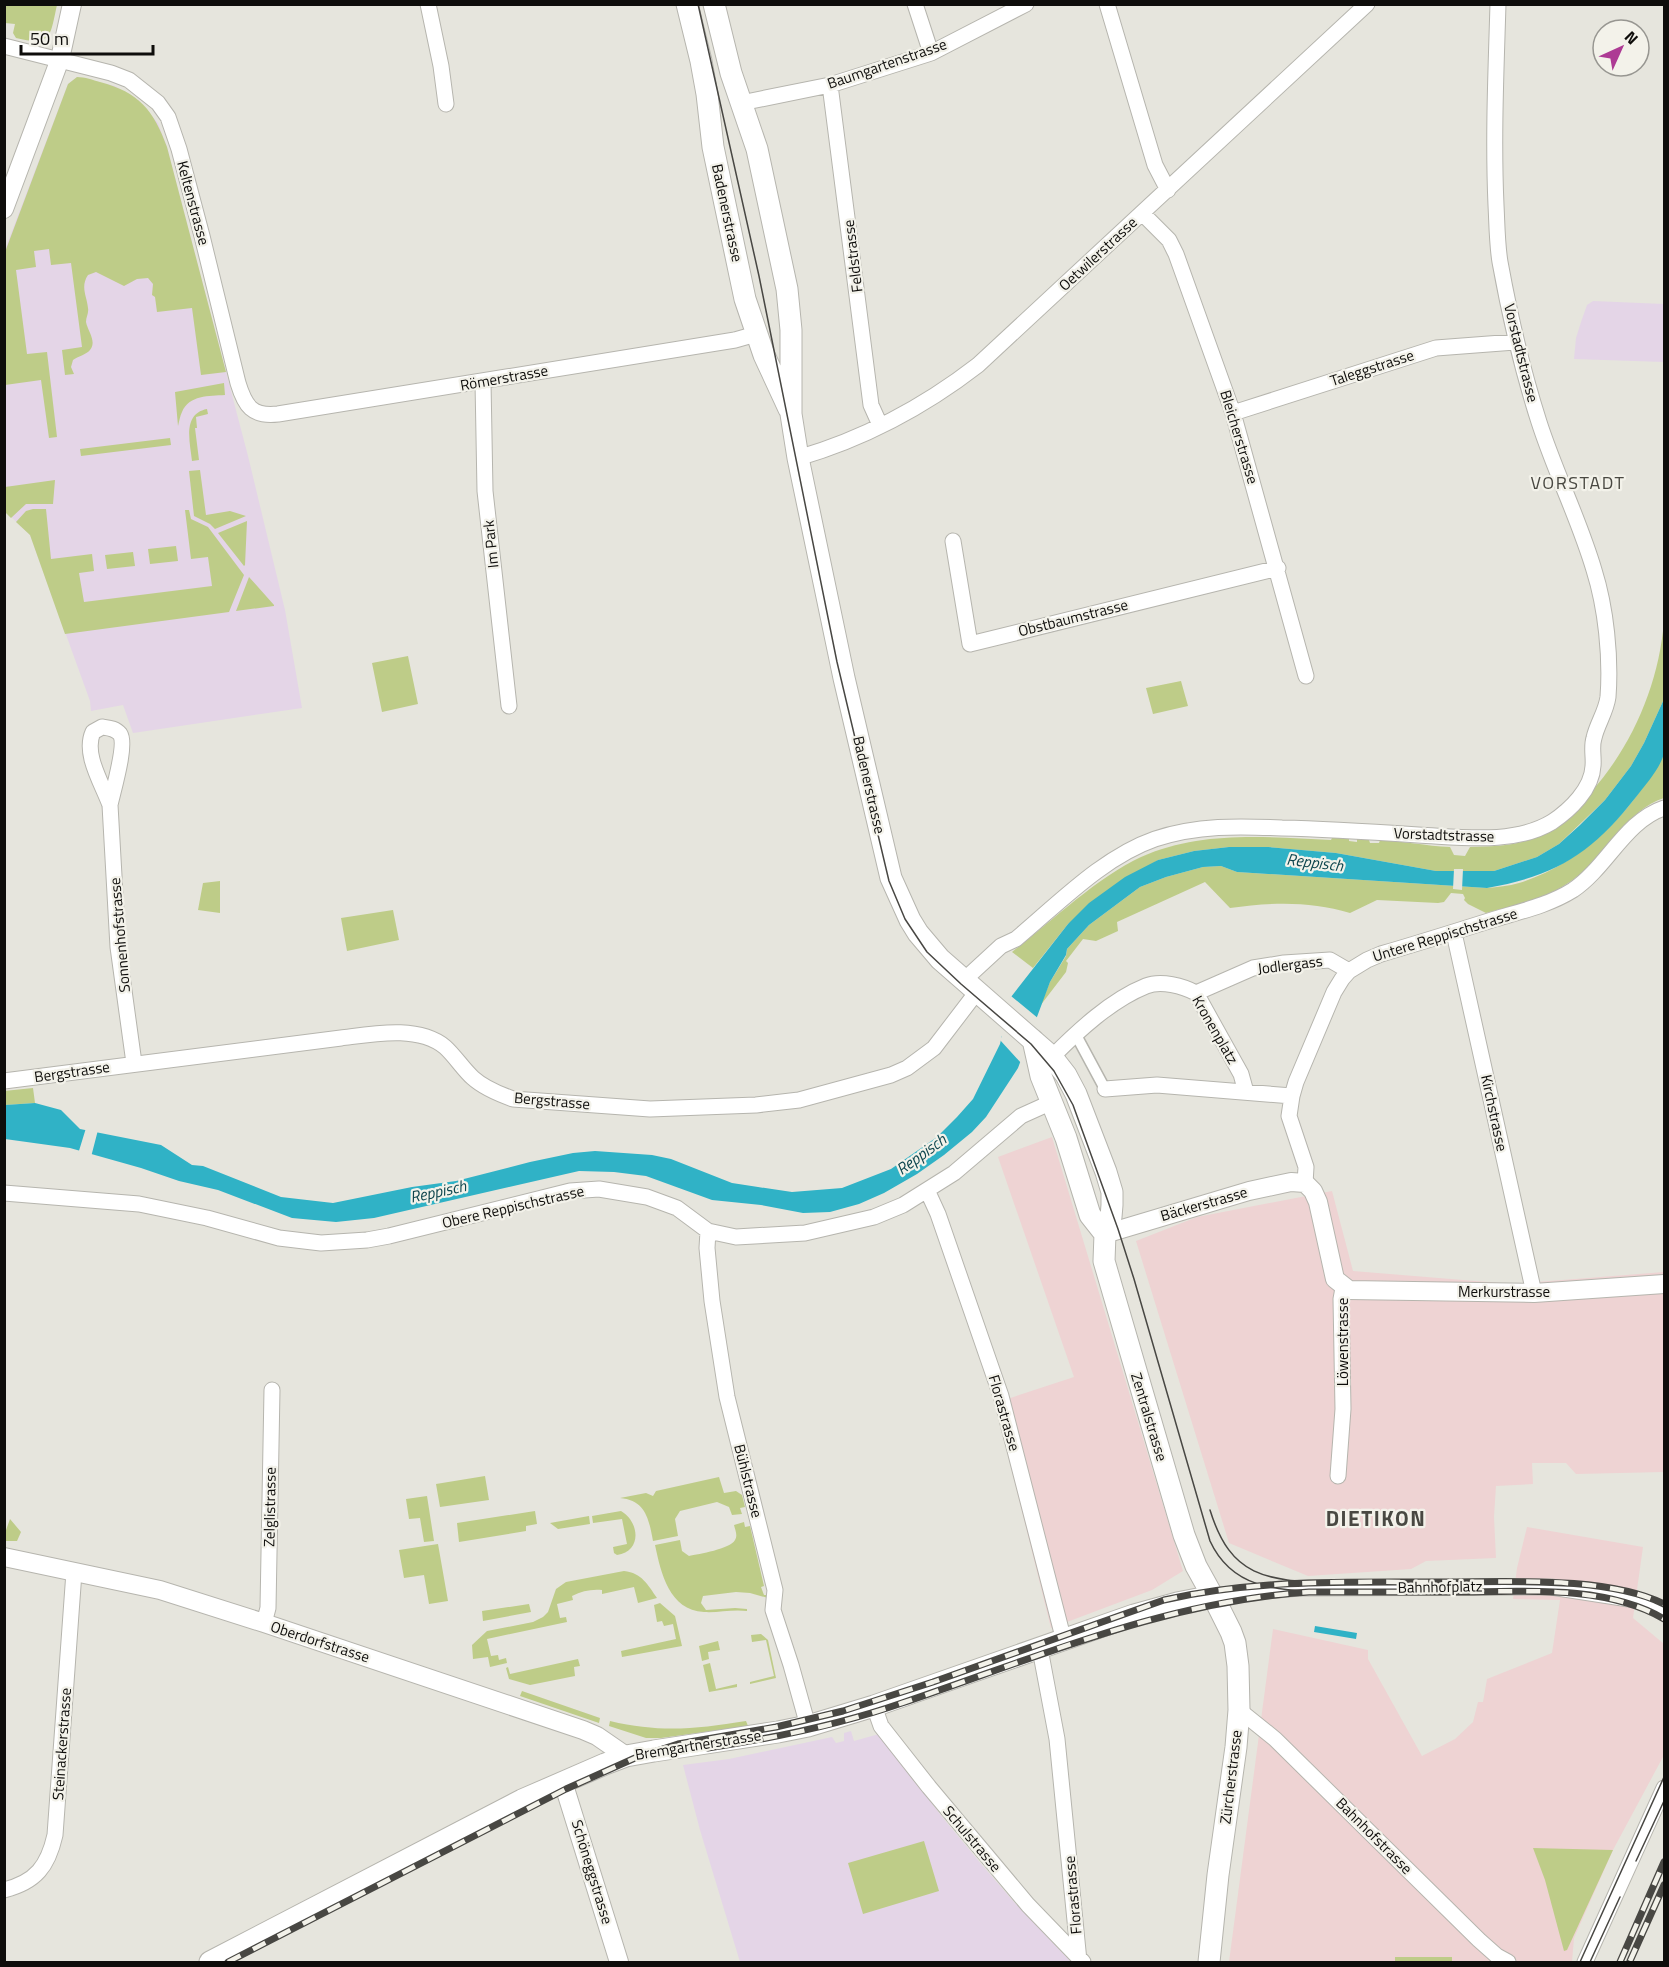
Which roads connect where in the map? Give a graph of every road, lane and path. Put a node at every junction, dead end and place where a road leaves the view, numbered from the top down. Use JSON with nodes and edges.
{"nodes":[{"id":1,"x":72,"y":4,"type":"edge"},
{"id":2,"x":428,"y":4,"type":"edge"},
{"id":3,"x":687,"y":4,"type":"edge"},
{"id":4,"x":714,"y":4,"type":"edge"},
{"id":5,"x":915,"y":4,"type":"edge"},
{"id":6,"x":1026,"y":4,"type":"edge"},
{"id":7,"x":1107,"y":4,"type":"edge"},
{"id":8,"x":1367,"y":4,"type":"edge"},
{"id":9,"x":1498,"y":4,"type":"edge"},
{"id":10,"x":4,"y":46,"type":"edge"},
{"id":11,"x":931,"y":52,"type":"junction"},
{"id":12,"x":60,"y":59,"type":"junction"},
{"id":13,"x":830,"y":85,"type":"junction"},
{"id":14,"x":741,"y":103,"type":"junction"},
{"id":15,"x":446,"y":104,"type":"dead end"},
{"id":16,"x":710,"y":123,"type":"junction"},
{"id":17,"x":1168,"y":190,"type":"junction"},
{"id":18,"x":4,"y":209,"type":"edge"},
{"id":19,"x":1142,"y":213,"type":"junction"},
{"id":20,"x":756,"y":334,"type":"junction"},
{"id":21,"x":1515,"y":342,"type":"junction"},
{"id":22,"x":483,"y":382,"type":"junction"},
{"id":23,"x":253,"y":410,"type":"joint"},
{"id":24,"x":1233,"y":413,"type":"junction"},
{"id":25,"x":791,"y":414,"type":"junction"},
{"id":26,"x":880,"y":425,"type":"junction"},
{"id":27,"x":798,"y":458,"type":"junction"},
{"id":28,"x":953,"y":540,"type":"dead end"},
{"id":29,"x":1278,"y":568,"type":"junction"},
{"id":30,"x":1306,"y":675,"type":"dead end"},
{"id":31,"x":509,"y":706,"type":"dead end"},
{"id":32,"x":110,"y":805,"type":"dead end"},
{"id":33,"x":1665,"y":808,"type":"edge"},
{"id":34,"x":1454,"y":933,"type":"junction"},
{"id":35,"x":1349,"y":971,"type":"junction"},
{"id":36,"x":970,"y":987,"type":"junction"},
{"id":37,"x":1196,"y":993,"type":"junction"},
{"id":38,"x":1076,"y":1035,"type":"junction"},
{"id":39,"x":1033,"y":1041,"type":"junction"},
{"id":40,"x":1057,"y":1052,"type":"junction"},
{"id":41,"x":134,"y":1064,"type":"junction"},
{"id":42,"x":4,"y":1081,"type":"edge"},
{"id":43,"x":1106,"y":1089,"type":"joint"},
{"id":44,"x":1246,"y":1092,"type":"junction"},
{"id":45,"x":1076,"y":1094,"type":"junction"},
{"id":46,"x":1292,"y":1096,"type":"junction"},
{"id":47,"x":1052,"y":1102,"type":"junction"},
{"id":48,"x":1305,"y":1183,"type":"junction"},
{"id":49,"x":927,"y":1190,"type":"junction"},
{"id":50,"x":4,"y":1193,"type":"edge"},
{"id":51,"x":708,"y":1231,"type":"junction"},
{"id":52,"x":1105,"y":1233,"type":"junction"},
{"id":53,"x":1665,"y":1284,"type":"edge"},
{"id":54,"x":1343,"y":1287,"type":"junction"},
{"id":55,"x":1534,"y":1293,"type":"junction"},
{"id":56,"x":272,"y":1390,"type":"dead end"},
{"id":57,"x":1338,"y":1476,"type":"dead end"},
{"id":58,"x":4,"y":1557,"type":"edge"},
{"id":59,"x":74,"y":1572,"type":"junction"},
{"id":60,"x":1212,"y":1596,"type":"junction"},
{"id":61,"x":1665,"y":1612,"type":"edge"},
{"id":62,"x":264,"y":1623,"type":"junction"},
{"id":63,"x":1064,"y":1641,"type":"junction"},
{"id":64,"x":1040,"y":1649,"type":"junction"},
{"id":65,"x":874,"y":1706,"type":"junction"},
{"id":66,"x":1239,"y":1710,"type":"junction"},
{"id":67,"x":808,"y":1726,"type":"junction"},
{"id":68,"x":626,"y":1756,"type":"junction"},
{"id":69,"x":563,"y":1782,"type":"junction"},
{"id":70,"x":1665,"y":1788,"type":"edge"},
{"id":71,"x":4,"y":1890,"type":"edge"},
{"id":72,"x":210,"y":1962,"type":"edge"},
{"id":73,"x":620,"y":1962,"type":"edge"},
{"id":74,"x":1080,"y":1962,"type":"edge"},
{"id":75,"x":1209,"y":1962,"type":"edge"},
{"id":76,"x":1508,"y":1962,"type":"edge"},
{"id":77,"x":1585,"y":1962,"type":"edge"}],
"edges":[{"from":1,"to":12,"type":"street"},
{"from":2,"to":15,"type":"street"},
{"from":3,"to":16,"type":"main road","name":"Badenerstrasse"},
{"from":4,"to":14,"type":"main road","name":"Badenerstrasse"},
{"from":5,"to":11,"type":"street"},
{"from":6,"to":11,"type":"street","name":"Baumgartenstrasse"},
{"from":7,"to":17,"type":"street"},
{"from":8,"to":17,"type":"street","name":"Oetwilerstrasse"},
{"from":9,"to":21,"type":"street","name":"Vorstadtstrasse"},
{"from":10,"to":12,"type":"street","name":"Keltenstrasse"},
{"from":11,"to":13,"type":"street","name":"Baumgartenstrasse"},
{"from":12,"to":18,"type":"street"},
{"from":12,"to":23,"type":"street","name":"Keltenstrasse"},
{"from":13,"to":14,"type":"street","name":"Baumgartenstrasse"},
{"from":13,"to":26,"type":"street","name":"Feldstrasse"},
{"from":14,"to":16,"type":"main road"},
{"from":14,"to":25,"type":"main road","name":"Badenerstrasse"},
{"from":16,"to":20,"type":"main road","name":"Badenerstrasse"},
{"from":17,"to":19,"type":"street","name":"Oetwilerstrasse"},
{"from":19,"to":24,"type":"street","name":"Bleicherstrasse"},
{"from":19,"to":26,"type":"street","name":"Oetwilerstrasse"},
{"from":20,"to":22,"type":"street","name":"Römerstrasse"},
{"from":20,"to":25,"type":"main road","name":"Badenerstrasse"},
{"from":21,"to":24,"type":"street","name":"Taleggstrasse"},
{"from":21,"to":36,"type":"street","name":"Vorstadtstrasse"},
{"from":22,"to":23,"type":"street","name":"Römerstrasse"},
{"from":22,"to":31,"type":"street","name":"Im Park"},
{"from":24,"to":29,"type":"street","name":"Bleicherstrasse"},
{"from":25,"to":27,"type":"main road","name":"Badenerstrasse"},
{"from":26,"to":27,"type":"street","name":"Oetwilerstrasse"},
{"from":27,"to":36,"type":"main road","name":"Badenerstrasse"},
{"from":28,"to":29,"type":"street","name":"Obstbaumstrasse"},
{"from":29,"to":30,"type":"street","name":"Bleicherstrasse"},
{"from":32,"to":41,"type":"street","name":"Sonnenhofstrasse"},
{"from":33,"to":34,"type":"street","name":"Untere Reppischstrasse"},
{"from":34,"to":35,"type":"street","name":"Untere Reppischstrasse"},
{"from":34,"to":55,"type":"street","name":"Kirchstrasse"},
{"from":35,"to":37,"type":"street","name":"Jodlergass"},
{"from":35,"to":46,"type":"street","name":"Untere Reppischstrasse"},
{"from":36,"to":39,"type":"main road","name":"Badenerstrasse"},
{"from":36,"to":41,"type":"street","name":"Bergstrasse"},
{"from":37,"to":38,"type":"street","name":"Kronenplatz"},
{"from":37,"to":44,"type":"street","name":"Kronenplatz"},
{"from":38,"to":40,"type":"street","name":"Kronenplatz"},
{"from":38,"to":43,"type":"street"},
{"from":39,"to":40,"type":"main road","name":"Zentralstrasse"},
{"from":39,"to":47,"type":"main road"},
{"from":40,"to":45,"type":"main road","name":"Zentralstrasse"},
{"from":41,"to":42,"type":"street","name":"Bergstrasse"},
{"from":43,"to":44,"type":"street"},
{"from":44,"to":46,"type":"street"},
{"from":45,"to":47,"type":"main road"},
{"from":45,"to":52,"type":"main road","name":"Zentralstrasse"},
{"from":46,"to":48,"type":"street","name":"Untere Reppischstrasse"},
{"from":47,"to":49,"type":"street","name":"Obere Reppischstrasse"},
{"from":47,"to":52,"type":"main road"},
{"from":48,"to":52,"type":"street","name":"Bäckerstrasse"},
{"from":48,"to":54,"type":"street","name":"Löwenstrasse"},
{"from":49,"to":51,"type":"street","name":"Obere Reppischstrasse"},
{"from":49,"to":63,"type":"street","name":"Florastrasse"},
{"from":50,"to":51,"type":"street","name":"Obere Reppischstrasse"},
{"from":51,"to":67,"type":"street","name":"Bühlstrasse"},
{"from":52,"to":60,"type":"main road","name":"Zentralstrasse"},
{"from":53,"to":55,"type":"street","name":"Merkurstrasse"},
{"from":54,"to":55,"type":"street","name":"Merkurstrasse"},
{"from":54,"to":57,"type":"street","name":"Löwenstrasse"},
{"from":56,"to":62,"type":"street","name":"Zelglistrasse"},
{"from":58,"to":59,"type":"street","name":"Oberdorfstrasse"},
{"from":59,"to":62,"type":"street","name":"Oberdorfstrasse"},
{"from":59,"to":71,"type":"street","name":"Steinackerstrasse"},
{"from":60,"to":61,"type":"street","name":"Bahnhofplatz"},
{"from":60,"to":63,"type":"main road","name":"Bremgartnerstrasse"},
{"from":60,"to":66,"type":"main road","name":"Zürcherstrasse"},
{"from":62,"to":68,"type":"street","name":"Oberdorfstrasse"},
{"from":63,"to":64,"type":"main road","name":"Bremgartnerstrasse"},
{"from":64,"to":65,"type":"main road","name":"Bremgartnerstrasse"},
{"from":64,"to":74,"type":"street","name":"Florastrasse"},
{"from":65,"to":67,"type":"main road","name":"Bremgartnerstrasse"},
{"from":65,"to":74,"type":"street","name":"Schulstrasse"},
{"from":66,"to":75,"type":"main road","name":"Zürcherstrasse"},
{"from":66,"to":76,"type":"street","name":"Bahnhofstrasse"},
{"from":67,"to":68,"type":"main road","name":"Bremgartnerstrasse"},
{"from":68,"to":69,"type":"main road","name":"Bremgartnerstrasse"},
{"from":69,"to":72,"type":"main road","name":"Bremgartnerstrasse"},
{"from":69,"to":73,"type":"street","name":"Schöneggstrasse"},
{"from":70,"to":77,"type":"street"}]}
